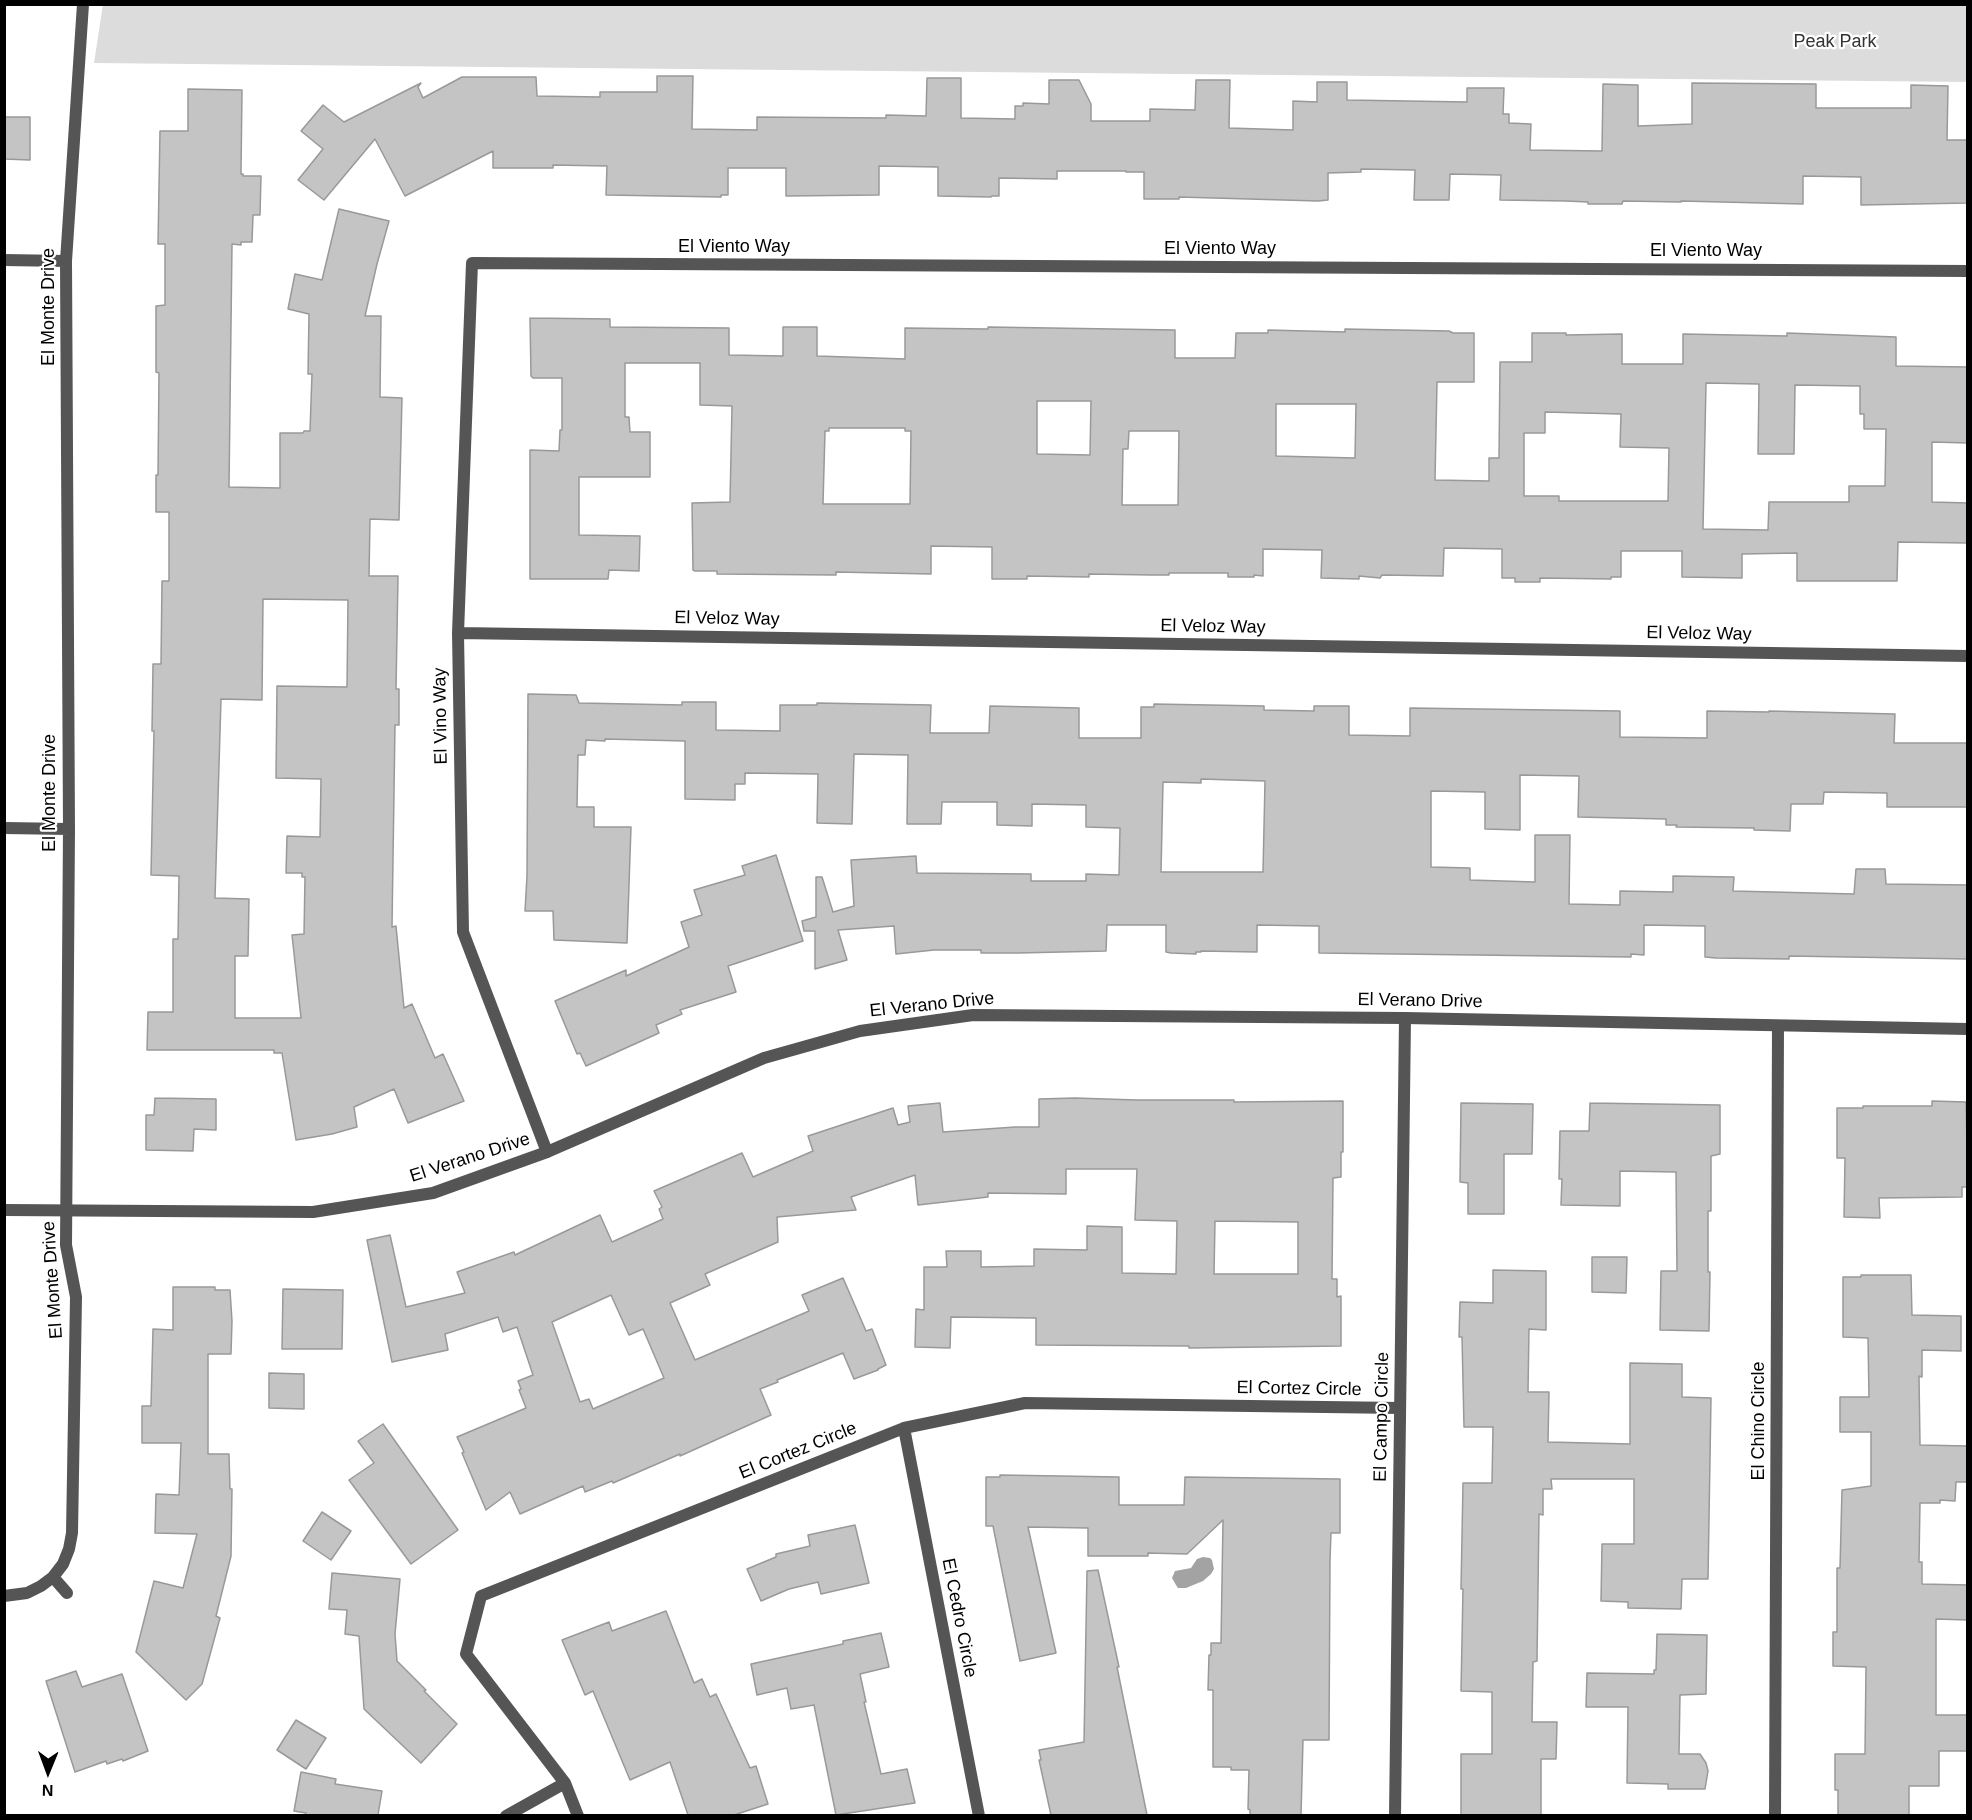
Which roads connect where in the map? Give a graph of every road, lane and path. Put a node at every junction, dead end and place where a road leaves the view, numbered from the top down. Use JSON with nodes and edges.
{"nodes":[{"id":1,"x":83,"y":4,"type":"edge"},
{"id":2,"x":4,"y":260,"type":"edge"},
{"id":3,"x":66,"y":261,"type":"junction"},
{"id":4,"x":472,"y":263,"type":"joint"},
{"id":5,"x":1968,"y":270,"type":"edge"},
{"id":6,"x":458,"y":633,"type":"junction"},
{"id":7,"x":1968,"y":656,"type":"edge"},
{"id":8,"x":4,"y":828,"type":"edge"},
{"id":9,"x":69,"y":829,"type":"junction"},
{"id":10,"x":1405,"y":1018,"type":"junction"},
{"id":11,"x":1778,"y":1026,"type":"junction"},
{"id":12,"x":1968,"y":1029,"type":"edge"},
{"id":13,"x":547,"y":1152,"type":"junction"},
{"id":14,"x":4,"y":1210,"type":"edge"},
{"id":15,"x":66,"y":1210,"type":"junction"},
{"id":16,"x":1400,"y":1408,"type":"junction"},
{"id":17,"x":904,"y":1428,"type":"junction"},
{"id":18,"x":53,"y":1577,"type":"junction"},
{"id":19,"x":67,"y":1593,"type":"dead end"},
{"id":20,"x":4,"y":1596,"type":"edge"},
{"id":21,"x":565,"y":1783,"type":"junction"},
{"id":22,"x":506,"y":1815,"type":"edge"},
{"id":23,"x":578,"y":1815,"type":"edge"},
{"id":24,"x":979,"y":1815,"type":"edge"},
{"id":25,"x":1395,"y":1815,"type":"edge"},
{"id":26,"x":1775,"y":1815,"type":"edge"}],
"edges":[{"from":1,"to":3,"type":"street","name":"El Monte Drive"},
{"from":2,"to":3,"type":"street"},
{"from":3,"to":9,"type":"street","name":"El Monte Drive"},
{"from":4,"to":5,"type":"street","name":"El Viento Way"},
{"from":4,"to":6,"type":"street","name":"El Vino Way"},
{"from":6,"to":7,"type":"street","name":"El Veloz Way"},
{"from":6,"to":13,"type":"street","name":"El Vino Way"},
{"from":8,"to":9,"type":"street"},
{"from":9,"to":15,"type":"street","name":"El Monte Drive"},
{"from":10,"to":11,"type":"street","name":"El Verano Drive"},
{"from":10,"to":13,"type":"street","name":"El Verano Drive"},
{"from":10,"to":16,"type":"street","name":"El Campo Circle"},
{"from":11,"to":12,"type":"street","name":"El Verano Drive"},
{"from":11,"to":26,"type":"street","name":"El Chino Circle"},
{"from":13,"to":15,"type":"street","name":"El Verano Drive"},
{"from":14,"to":15,"type":"street","name":"El Verano Drive"},
{"from":15,"to":18,"type":"street","name":"El Monte Drive"},
{"from":16,"to":17,"type":"street","name":"El Cortez Circle"},
{"from":16,"to":25,"type":"street","name":"El Campo Circle"},
{"from":17,"to":21,"type":"street","name":"El Cortez Circle"},
{"from":17,"to":24,"type":"street","name":"El Cedro Circle"},
{"from":18,"to":19,"type":"street"},
{"from":18,"to":20,"type":"street"},
{"from":21,"to":22,"type":"street"},
{"from":21,"to":23,"type":"street","name":"El Cortez Circle"}]}
